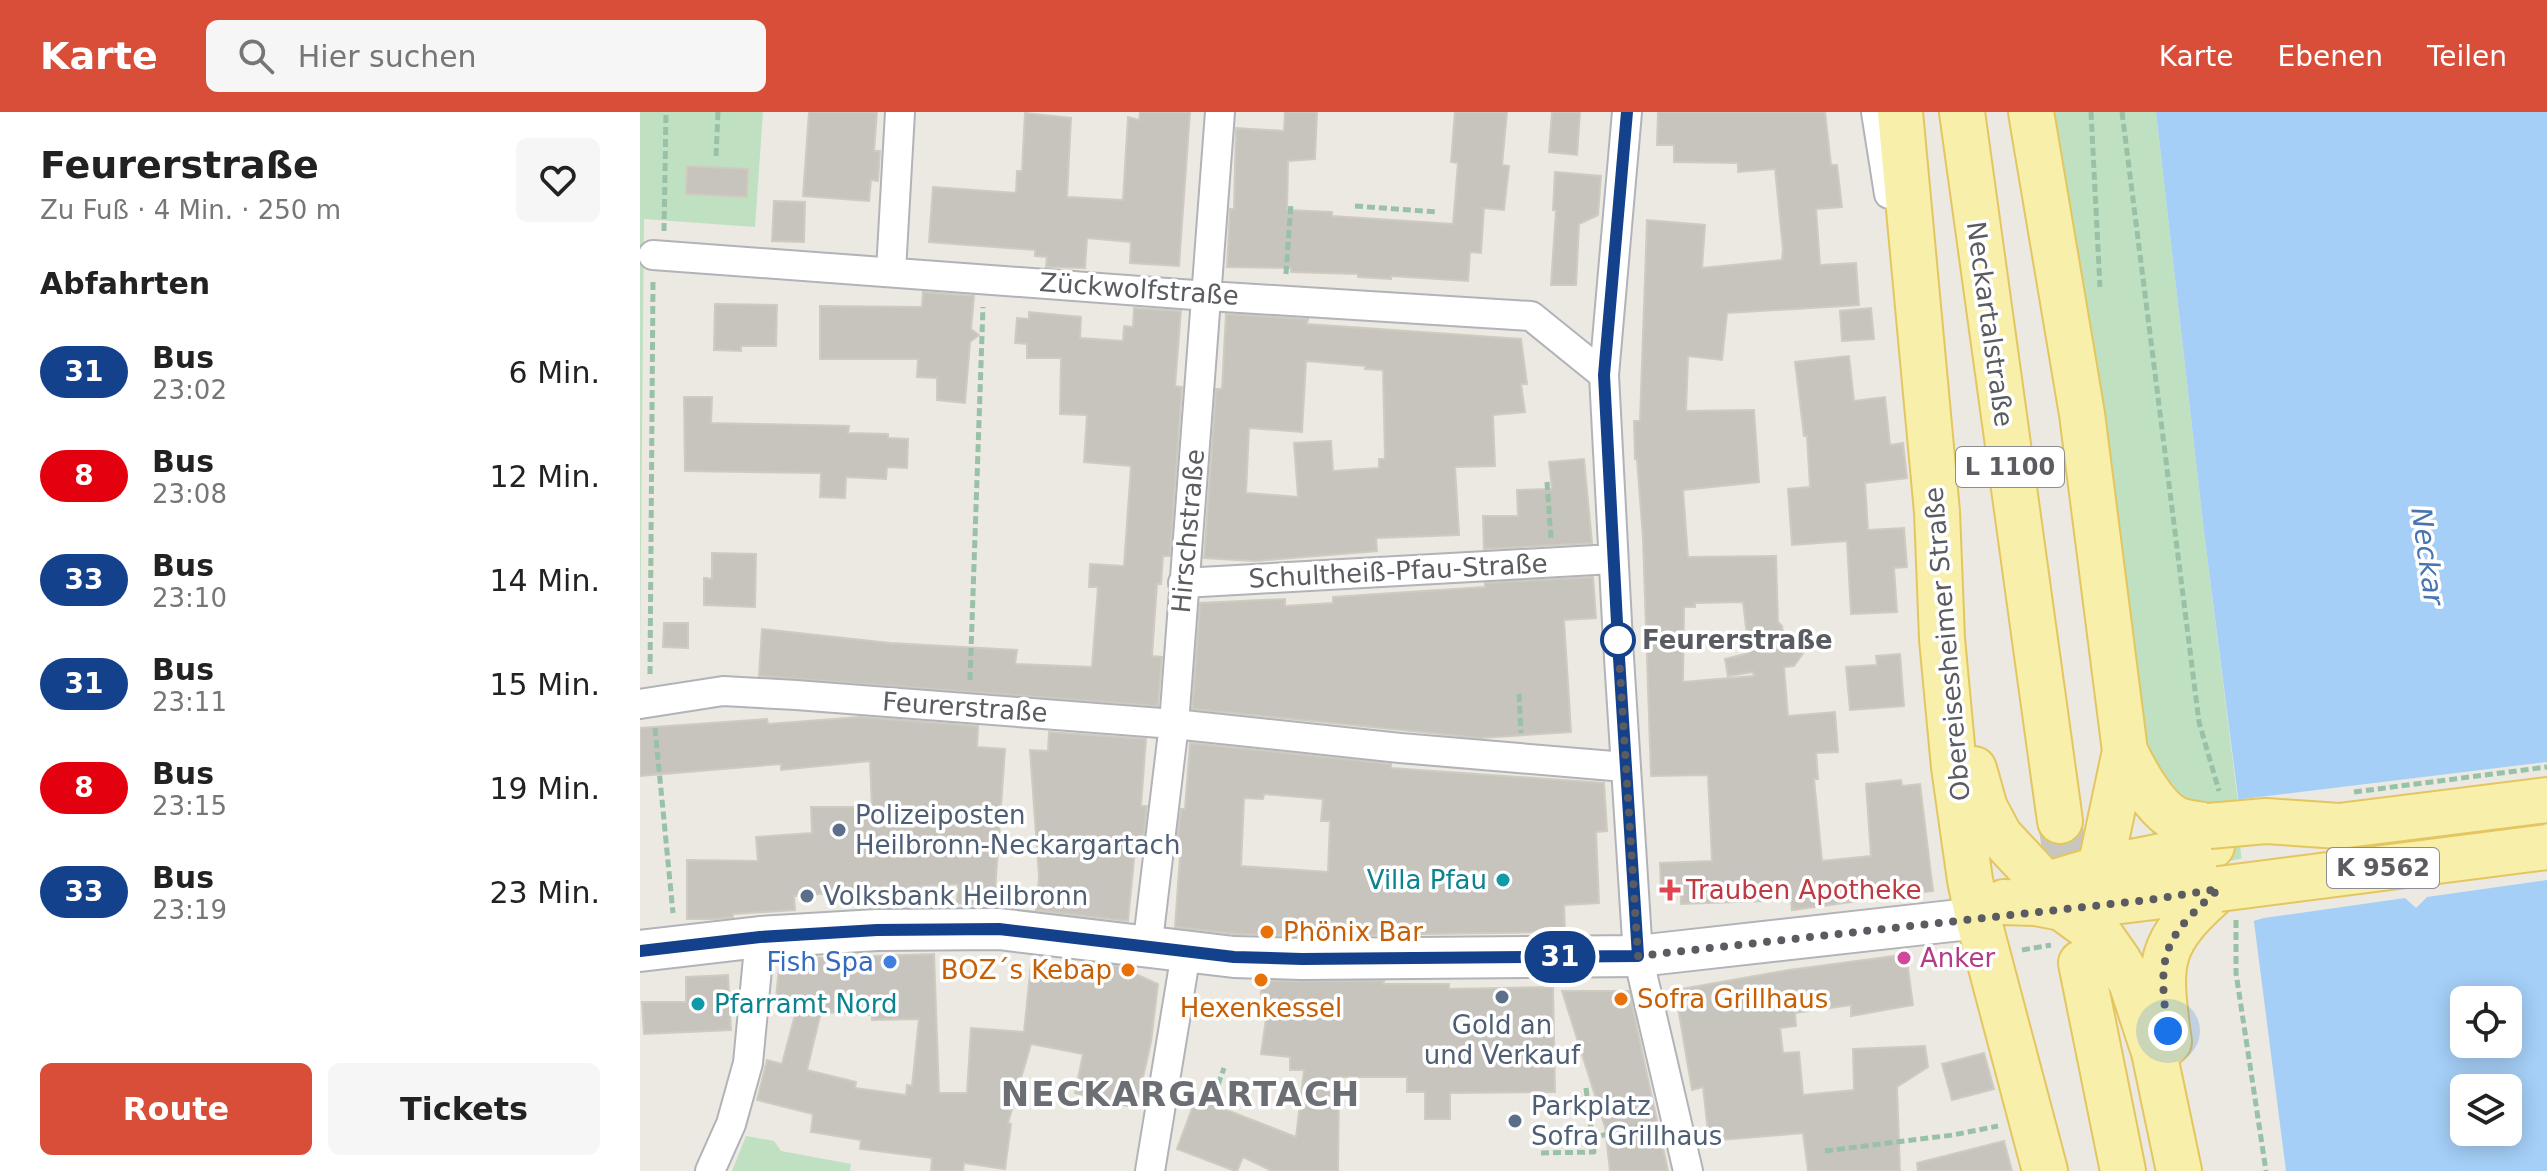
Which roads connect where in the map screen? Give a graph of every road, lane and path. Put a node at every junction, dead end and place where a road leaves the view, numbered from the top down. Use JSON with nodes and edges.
{"nodes":[{"id":1,"x":666,"y":112,"type":"edge"},
{"id":2,"x":718,"y":112,"type":"edge"},
{"id":3,"x":900,"y":112,"type":"edge"},
{"id":4,"x":1220,"y":112,"type":"edge"},
{"id":5,"x":1627,"y":112,"type":"edge"},
{"id":6,"x":1876,"y":112,"type":"edge"},
{"id":7,"x":1900,"y":112,"type":"edge"},
{"id":8,"x":1962,"y":112,"type":"edge"},
{"id":9,"x":2031,"y":112,"type":"edge"},
{"id":10,"x":2091,"y":112,"type":"edge"},
{"id":11,"x":2122,"y":112,"type":"edge"},
{"id":12,"x":716,"y":156,"type":"dead end"},
{"id":13,"x":2094,"y":200,"type":"dead end"},
{"id":14,"x":1291,"y":203,"type":"dead end"},
{"id":15,"x":1355,"y":206,"type":"dead end"},
{"id":16,"x":1437,"y":212,"type":"dead end"},
{"id":17,"x":660,"y":255,"type":"junction"},
{"id":18,"x":891,"y":271,"type":"junction"},
{"id":19,"x":984,"y":278,"type":"junction"},
{"id":20,"x":1208,"y":296,"type":"junction"},
{"id":21,"x":1284,"y":299,"type":"junction"},
{"id":22,"x":1922,"y":366,"type":"junction"},
{"id":23,"x":1604,"y":375,"type":"junction"},
{"id":24,"x":1547,"y":482,"type":"dead end"},
{"id":25,"x":1937,"y":512,"type":"junction"},
{"id":26,"x":1613,"y":559,"type":"junction"},
{"id":27,"x":1553,"y":563,"type":"junction"},
{"id":28,"x":1183,"y":583,"type":"junction"},
{"id":29,"x":1519,"y":694,"type":"dead end"},
{"id":30,"x":646,"y":704,"type":"edge"},
{"id":31,"x":969,"y":707,"type":"junction"},
{"id":32,"x":1174,"y":724,"type":"junction"},
{"id":33,"x":2125,"y":751,"type":"junction"},
{"id":34,"x":1523,"y":758,"type":"junction"},
{"id":35,"x":1625,"y":767,"type":"junction"},
{"id":36,"x":2547,"y":767,"type":"edge"},
{"id":37,"x":2547,"y":800,"type":"edge"},
{"id":38,"x":2339,"y":810,"type":"junction"},
{"id":39,"x":2060,"y":821,"type":"tunnel mouth"},
{"id":40,"x":2214,"y":823,"type":"junction"},
{"id":41,"x":2547,"y":847,"type":"edge"},
{"id":42,"x":671,"y":887,"type":"dead end"},
{"id":43,"x":2075,"y":891,"type":"junction"},
{"id":44,"x":2227,"y":904,"type":"junction"},
{"id":45,"x":1991,"y":910,"type":"junction"},
{"id":46,"x":760,"y":937,"type":"junction"},
{"id":47,"x":640,"y":951,"type":"edge"},
{"id":48,"x":1166,"y":951,"type":"junction"},
{"id":49,"x":1638,"y":956,"type":"junction"},
{"id":50,"x":2081,"y":963,"type":"dead end"},
{"id":51,"x":1224,"y":1068,"type":"dead end"},
{"id":52,"x":1586,"y":1088,"type":"dead end"},
{"id":53,"x":1214,"y":1096,"type":"dead end"},
{"id":54,"x":1677,"y":1115,"type":"junction"},
{"id":55,"x":1998,"y":1126,"type":"dead end"},
{"id":56,"x":1592,"y":1138,"type":"junction"},
{"id":57,"x":1825,"y":1151,"type":"dead end"},
{"id":58,"x":1541,"y":1153,"type":"dead end"},
{"id":59,"x":710,"y":1171,"type":"edge"},
{"id":60,"x":1150,"y":1171,"type":"edge"},
{"id":61,"x":1688,"y":1171,"type":"edge"},
{"id":62,"x":2045,"y":1171,"type":"edge"},
{"id":63,"x":2123,"y":1171,"type":"edge"},
{"id":64,"x":2179,"y":1171,"type":"edge"},
{"id":65,"x":2187,"y":1171,"type":"edge"},
{"id":66,"x":2266,"y":1171,"type":"edge"}],
"edges":[{"from":1,"to":17,"type":"path"},
{"from":2,"to":12,"type":"path"},
{"from":3,"to":18,"type":"street"},
{"from":4,"to":20,"type":"street","name":"Hirschstraße"},
{"from":5,"to":23,"type":"street"},
{"from":6,"to":22,"type":"street","name":"Obereisesheimer Straße"},
{"from":7,"to":22,"type":"main road"},
{"from":8,"to":39,"type":"main road","name":"Neckartalstraße","number":"L 1100"},
{"from":9,"to":33,"type":"main road"},
{"from":10,"to":13,"type":"path"},
{"from":11,"to":40,"type":"path"},
{"from":14,"to":21,"type":"path"},
{"from":15,"to":16,"type":"path"},
{"from":17,"to":18,"type":"street","name":"Zückwolfstraße"},
{"from":17,"to":30,"type":"path"},
{"from":18,"to":19,"type":"street","name":"Zückwolfstraße"},
{"from":19,"to":20,"type":"street","name":"Zückwolfstraße"},
{"from":19,"to":31,"type":"path"},
{"from":20,"to":21,"type":"street","name":"Zückwolfstraße"},
{"from":20,"to":28,"type":"street","name":"Hirschstraße"},
{"from":21,"to":23,"type":"street","name":"Zückwolfstraße"},
{"from":22,"to":25,"type":"main road","name":"Obereisesheimer Straße"},
{"from":23,"to":26,"type":"street"},
{"from":24,"to":27,"type":"path"},
{"from":25,"to":43,"type":"main road"},
{"from":25,"to":45,"type":"main road","name":"Obereisesheimer Straße"},
{"from":26,"to":27,"type":"street","name":"Schultheiß-Pfau-Straße"},
{"from":26,"to":35,"type":"street"},
{"from":27,"to":28,"type":"street","name":"Schultheiß-Pfau-Straße"},
{"from":28,"to":32,"type":"street","name":"Hirschstraße"},
{"from":29,"to":34,"type":"path"},
{"from":30,"to":31,"type":"street","name":"Feurerstraße"},
{"from":30,"to":42,"type":"path"},
{"from":31,"to":32,"type":"street","name":"Feurerstraße"},
{"from":32,"to":34,"type":"street","name":"Feurerstraße"},
{"from":32,"to":48,"type":"street","name":"Hirschstraße"},
{"from":33,"to":40,"type":"main road"},
{"from":33,"to":43,"type":"main road"},
{"from":34,"to":35,"type":"street","name":"Feurerstraße"},
{"from":35,"to":49,"type":"street"},
{"from":36,"to":38,"type":"path","bridge":true},
{"from":37,"to":38,"type":"main road","number":"K 9562"},
{"from":38,"to":40,"type":"main road","number":"K 9562","bridge":true},
{"from":40,"to":43,"type":"main road","number":"K 9562"},
{"from":41,"to":44,"type":"main road","number":"K 9562","bridge":true},
{"from":43,"to":44,"type":"main road","number":"K 9562"},
{"from":43,"to":45,"type":"main road","number":"K 9562"},
{"from":43,"to":64,"type":"main road"},
{"from":44,"to":65,"type":"main road"},
{"from":44,"to":66,"type":"path"},
{"from":45,"to":49,"type":"main road","number":"K 9562"},
{"from":45,"to":62,"type":"main road","name":"Obereisesheimer Straße"},
{"from":46,"to":47,"type":"main road","number":"K 9562"},
{"from":46,"to":48,"type":"main road","number":"K 9562"},
{"from":46,"to":59,"type":"street"},
{"from":48,"to":49,"type":"main road","number":"K 9562"},
{"from":48,"to":60,"type":"street","name":"Hirschstraße"},
{"from":49,"to":54,"type":"street"},
{"from":50,"to":63,"type":"main road"},
{"from":51,"to":53,"type":"path"},
{"from":52,"to":56,"type":"path"},
{"from":54,"to":56,"type":"path"},
{"from":54,"to":61,"type":"street"},
{"from":55,"to":57,"type":"path"},
{"from":56,"to":58,"type":"path"}]}
